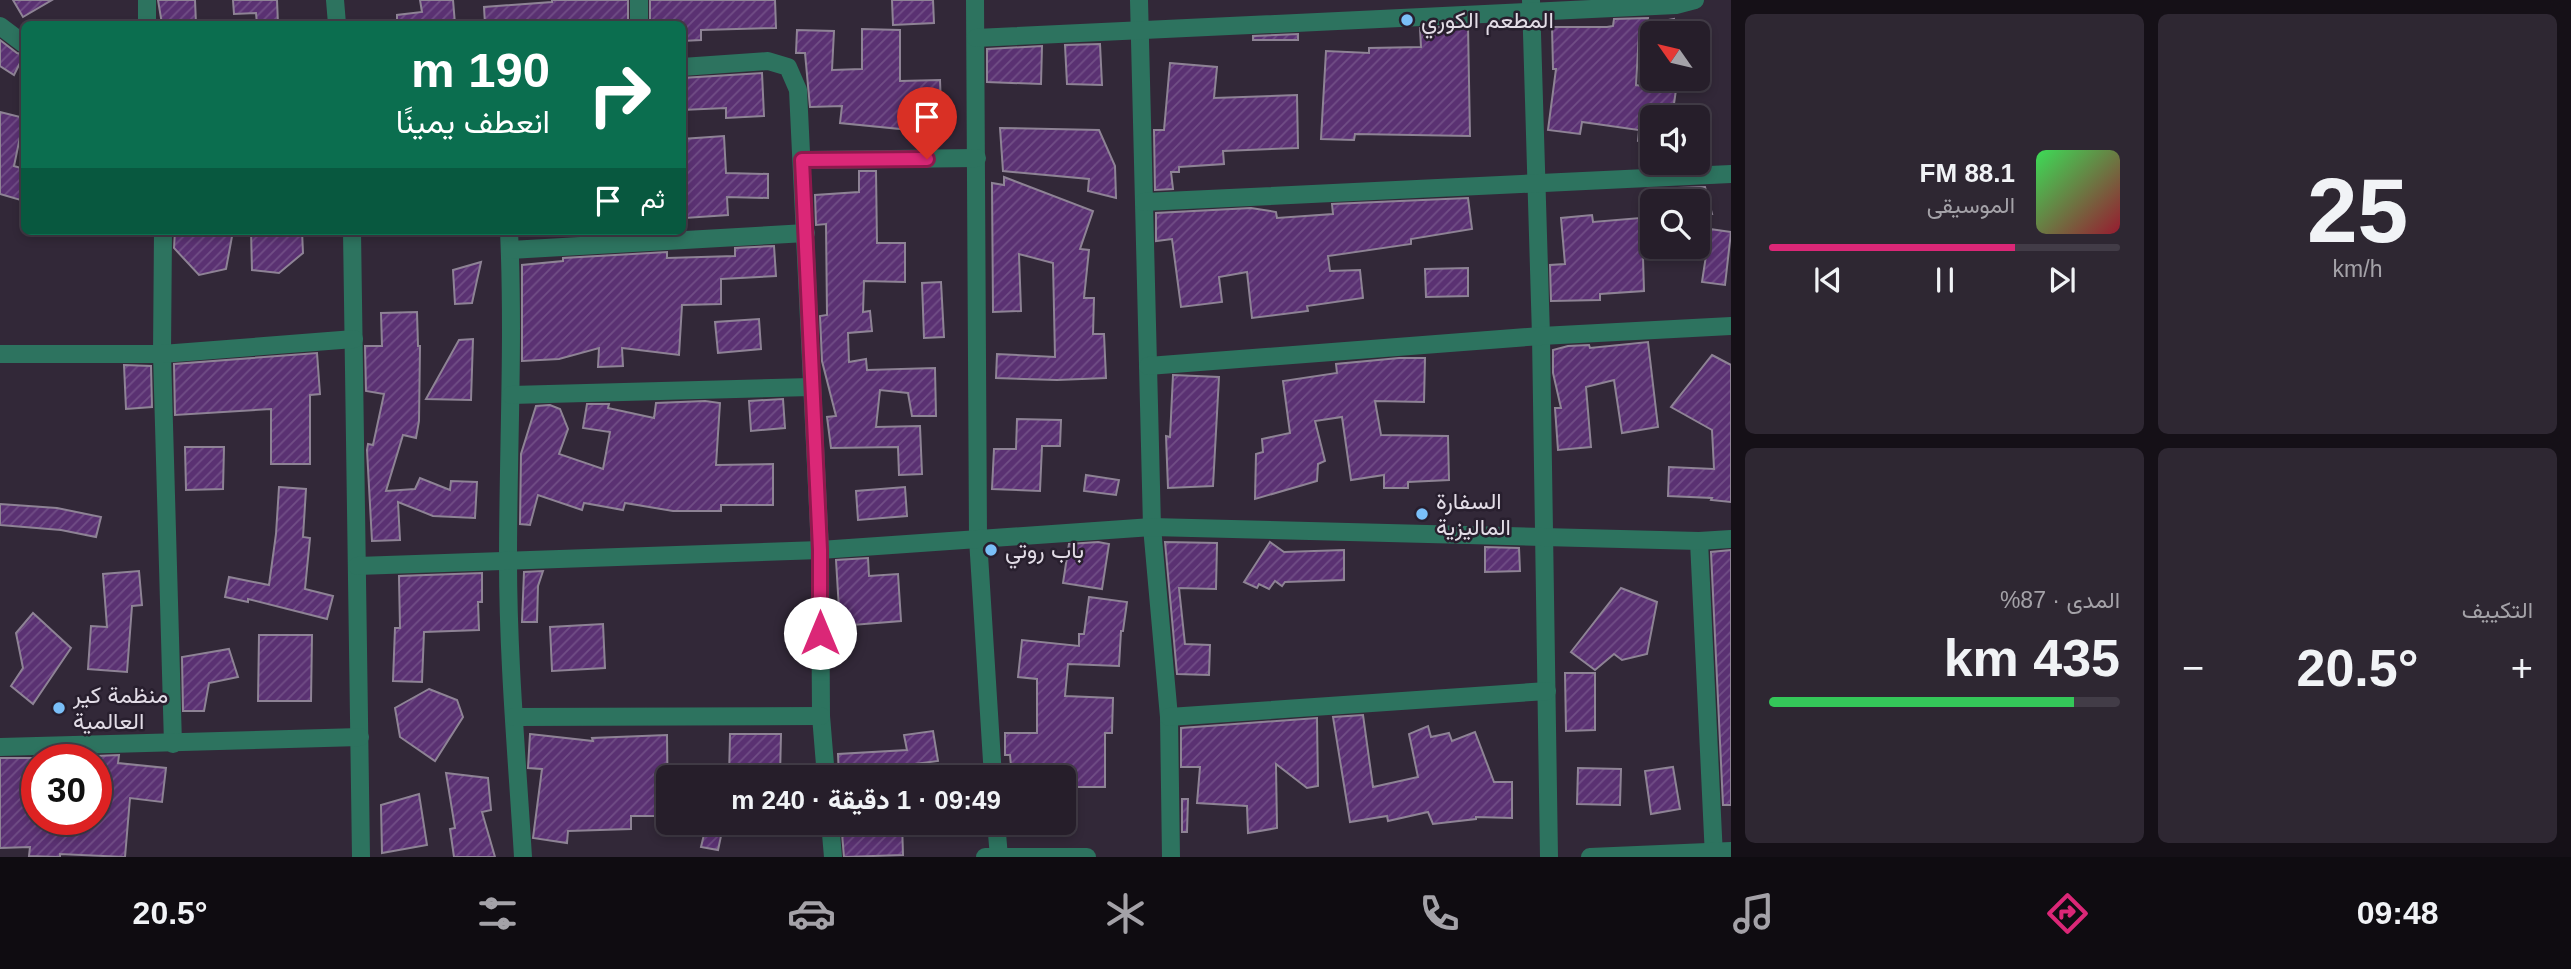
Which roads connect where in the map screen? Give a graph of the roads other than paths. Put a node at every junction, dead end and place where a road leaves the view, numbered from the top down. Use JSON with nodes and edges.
{"nodes":[{"id":1,"x":147,"y":0,"type":"edge"},
{"id":2,"x":335,"y":0,"type":"edge"},
{"id":3,"x":639,"y":0,"type":"edge"},
{"id":4,"x":975,"y":0,"type":"edge"},
{"id":5,"x":1139,"y":0,"type":"edge"},
{"id":6,"x":1695,"y":0,"type":"edge"},
{"id":7,"x":1531,"y":6,"type":"edge"},
{"id":8,"x":147,"y":21,"type":"edge"},
{"id":9,"x":337,"y":21,"type":"edge"},
{"id":10,"x":639,"y":21,"type":"edge"},
{"id":11,"x":0,"y":26,"type":"edge"},
{"id":12,"x":1139,"y":29,"type":"junction"},
{"id":13,"x":976,"y":38,"type":"junction"},
{"id":14,"x":21,"y":42,"type":"edge"},
{"id":15,"x":686,"y":66,"type":"edge"},
{"id":16,"x":976,"y":158,"type":"junction"},
{"id":17,"x":802,"y":160,"type":"junction"},
{"id":18,"x":1731,"y":174,"type":"edge"},
{"id":19,"x":1537,"y":183,"type":"junction"},
{"id":20,"x":1144,"y":202,"type":"junction"},
{"id":21,"x":806,"y":233,"type":"junction"},
{"id":22,"x":163,"y":235,"type":"edge"},
{"id":23,"x":352,"y":235,"type":"edge"},
{"id":24,"x":509,"y":235,"type":"edge"},
{"id":25,"x":510,"y":250,"type":"junction"},
{"id":26,"x":1731,"y":326,"type":"edge"},
{"id":27,"x":1541,"y":336,"type":"junction"},
{"id":28,"x":354,"y":339,"type":"junction"},
{"id":29,"x":0,"y":354,"type":"edge"},
{"id":30,"x":162,"y":354,"type":"junction"},
{"id":31,"x":1148,"y":366,"type":"junction"},
{"id":32,"x":811,"y":387,"type":"junction"},
{"id":33,"x":512,"y":395,"type":"junction"},
{"id":34,"x":1152,"y":527,"type":"junction"},
{"id":35,"x":1544,"y":535,"type":"junction"},
{"id":36,"x":978,"y":539,"type":"junction"},
{"id":37,"x":1731,"y":540,"type":"edge"},
{"id":38,"x":1699,"y":541,"type":"junction"},
{"id":39,"x":820,"y":550,"type":"junction"},
{"id":40,"x":508,"y":562,"type":"junction"},
{"id":41,"x":357,"y":565,"type":"junction"},
{"id":42,"x":1547,"y":691,"type":"junction"},
{"id":43,"x":821,"y":716,"type":"junction"},
{"id":44,"x":514,"y":717,"type":"junction"},
{"id":45,"x":1169,"y":717,"type":"junction"},
{"id":46,"x":360,"y":737,"type":"junction"},
{"id":47,"x":173,"y":744,"type":"junction"},
{"id":48,"x":0,"y":747,"type":"edge"},
{"id":49,"x":825,"y":765,"type":"edge"},
{"id":50,"x":992,"y":765,"type":"edge"},
{"id":51,"x":831,"y":835,"type":"edge"},
{"id":52,"x":995,"y":835,"type":"edge"},
{"id":53,"x":1719,"y":853,"type":"edge"},
{"id":54,"x":994,"y":856,"type":"edge"},
{"id":55,"x":361,"y":857,"type":"edge"},
{"id":56,"x":523,"y":857,"type":"edge"},
{"id":57,"x":834,"y":857,"type":"edge"},
{"id":58,"x":1087,"y":857,"type":"edge"},
{"id":59,"x":1171,"y":857,"type":"edge"},
{"id":60,"x":1549,"y":857,"type":"edge"},
{"id":61,"x":1590,"y":857,"type":"edge"}],
"edges":[{"from":1,"to":8,"type":"street"},
{"from":2,"to":9,"type":"street"},
{"from":3,"to":10,"type":"street"},
{"from":4,"to":13,"type":"street"},
{"from":5,"to":12,"type":"street"},
{"from":6,"to":7,"type":"street"},
{"from":7,"to":12,"type":"street"},
{"from":7,"to":19,"type":"street"},
{"from":11,"to":14,"type":"street"},
{"from":12,"to":13,"type":"street"},
{"from":12,"to":20,"type":"street"},
{"from":13,"to":16,"type":"street"},
{"from":15,"to":17,"type":"street"},
{"from":16,"to":17,"type":"street"},
{"from":16,"to":36,"type":"street"},
{"from":17,"to":21,"type":"street"},
{"from":18,"to":19,"type":"street"},
{"from":19,"to":20,"type":"street"},
{"from":19,"to":27,"type":"street"},
{"from":20,"to":31,"type":"street"},
{"from":21,"to":25,"type":"street"},
{"from":21,"to":32,"type":"street"},
{"from":22,"to":30,"type":"street"},
{"from":23,"to":28,"type":"street"},
{"from":24,"to":25,"type":"street"},
{"from":25,"to":33,"type":"street"},
{"from":26,"to":27,"type":"street"},
{"from":27,"to":31,"type":"street"},
{"from":27,"to":35,"type":"street"},
{"from":28,"to":30,"type":"street"},
{"from":28,"to":41,"type":"street"},
{"from":29,"to":30,"type":"street"},
{"from":30,"to":47,"type":"street"},
{"from":31,"to":34,"type":"street"},
{"from":32,"to":33,"type":"street"},
{"from":32,"to":39,"type":"street"},
{"from":33,"to":40,"type":"street"},
{"from":34,"to":35,"type":"street"},
{"from":34,"to":36,"type":"street"},
{"from":34,"to":45,"type":"street"},
{"from":35,"to":38,"type":"street"},
{"from":35,"to":42,"type":"street"},
{"from":36,"to":39,"type":"street"},
{"from":36,"to":50,"type":"street"},
{"from":37,"to":38,"type":"street"},
{"from":38,"to":53,"type":"street"},
{"from":39,"to":40,"type":"street"},
{"from":39,"to":43,"type":"street"},
{"from":40,"to":41,"type":"street"},
{"from":40,"to":44,"type":"street"},
{"from":41,"to":46,"type":"street"},
{"from":42,"to":45,"type":"street"},
{"from":42,"to":60,"type":"street"},
{"from":43,"to":44,"type":"street"},
{"from":43,"to":49,"type":"street"},
{"from":44,"to":56,"type":"street"},
{"from":45,"to":59,"type":"street"},
{"from":46,"to":47,"type":"street"},
{"from":46,"to":55,"type":"street"},
{"from":47,"to":48,"type":"street"},
{"from":51,"to":57,"type":"street"},
{"from":52,"to":54,"type":"street"},
{"from":53,"to":61,"type":"street"},
{"from":54,"to":58,"type":"street"}]}
